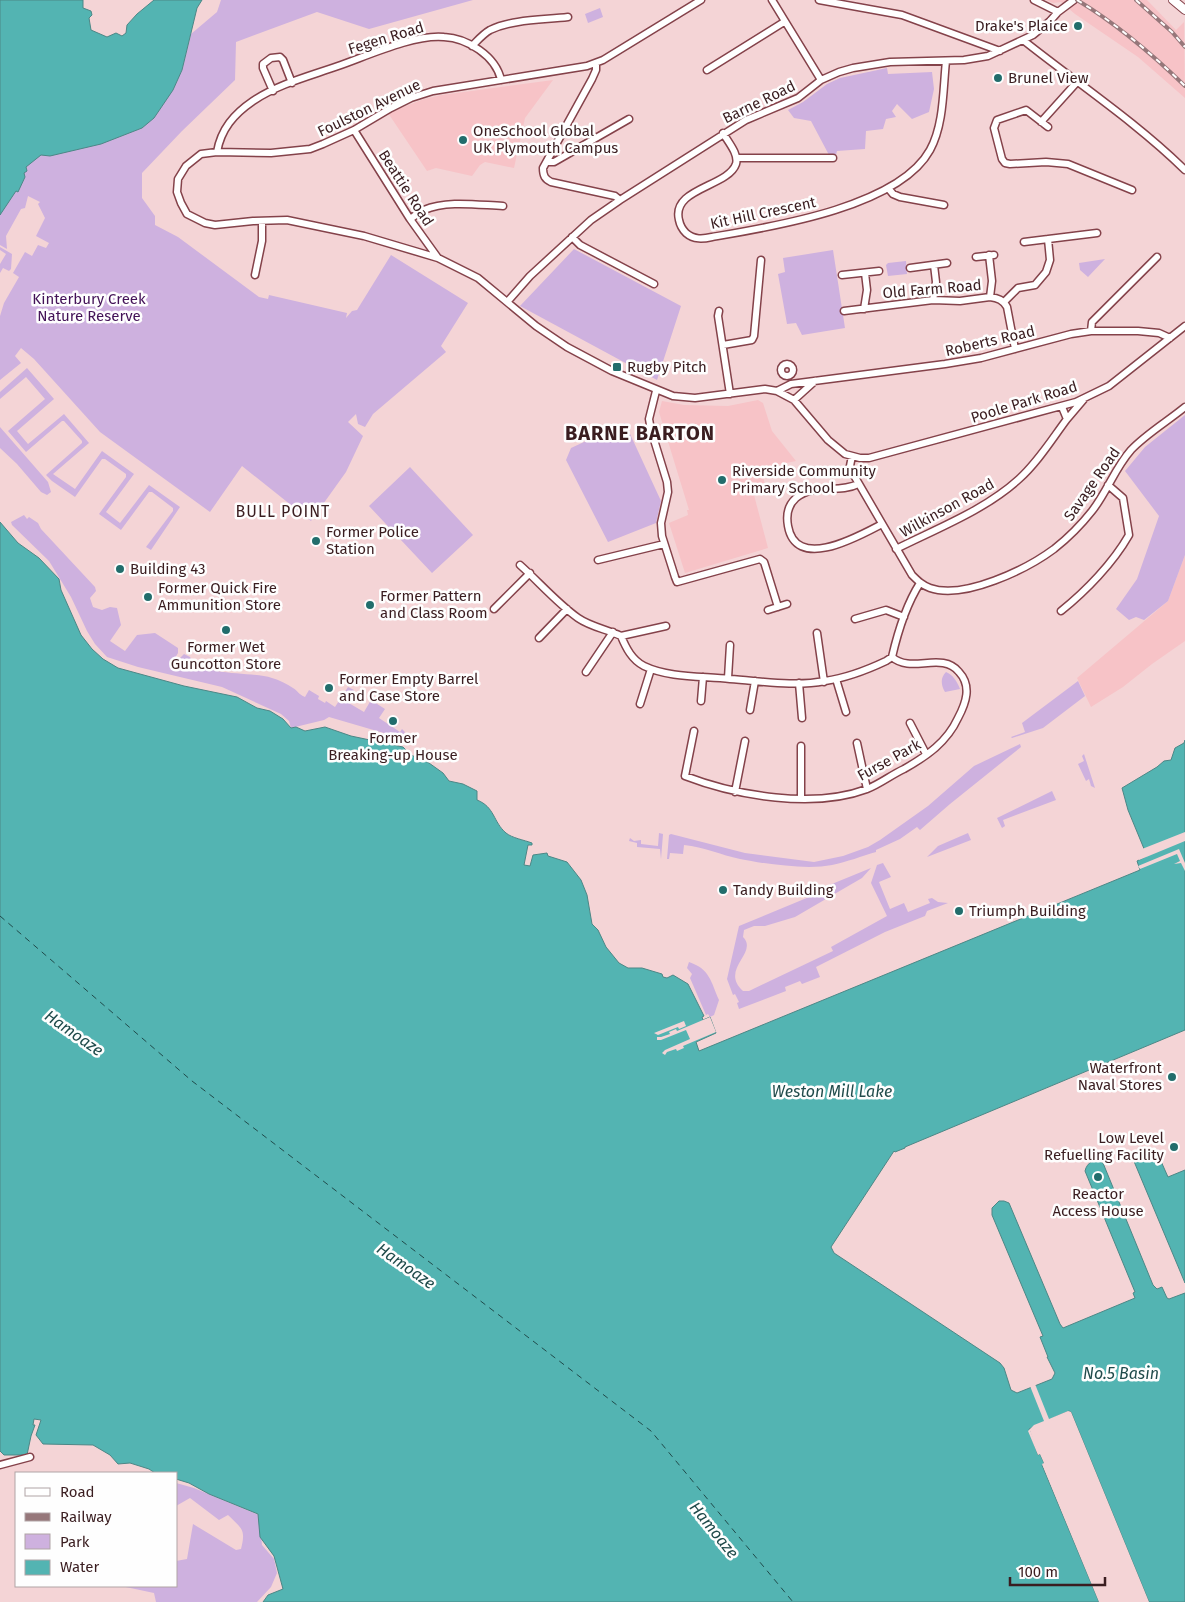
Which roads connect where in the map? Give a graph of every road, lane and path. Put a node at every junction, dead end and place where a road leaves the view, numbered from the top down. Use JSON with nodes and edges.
{"nodes":[{"id":1,"x":702,"y":0,"type":"edge"},
{"id":2,"x":772,"y":0,"type":"edge"},
{"id":3,"x":819,"y":0,"type":"edge"},
{"id":4,"x":1034,"y":0,"type":"edge"},
{"id":5,"x":1074,"y":0,"type":"edge"},
{"id":6,"x":1173,"y":0,"type":"edge"},
{"id":7,"x":1185,"y":10,"type":"edge"},
{"id":8,"x":1058,"y":12,"type":"junction"},
{"id":9,"x":568,"y":17,"type":"dead end"},
{"id":10,"x":784,"y":22,"type":"junction"},
{"id":11,"x":1023,"y":40,"type":"junction"},
{"id":12,"x":472,"y":46,"type":"junction"},
{"id":13,"x":1000,"y":51,"type":"junction"},
{"id":14,"x":946,"y":61,"type":"junction"},
{"id":15,"x":596,"y":63,"type":"junction"},
{"id":16,"x":707,"y":70,"type":"dead end"},
{"id":17,"x":501,"y":80,"type":"junction"},
{"id":18,"x":821,"y":80,"type":"junction"},
{"id":19,"x":1078,"y":80,"type":"junction"},
{"id":20,"x":292,"y":83,"type":"junction"},
{"id":21,"x":272,"y":91,"type":"junction"},
{"id":22,"x":629,"y":119,"type":"dead end"},
{"id":23,"x":1041,"y":122,"type":"junction"},
{"id":24,"x":1048,"y":127,"type":"dead end"},
{"id":25,"x":354,"y":130,"type":"junction"},
{"id":26,"x":723,"y":133,"type":"junction"},
{"id":27,"x":217,"y":152,"type":"junction"},
{"id":28,"x":737,"y":158,"type":"junction"},
{"id":29,"x":833,"y":158,"type":"dead end"},
{"id":30,"x":548,"y":162,"type":"junction"},
{"id":31,"x":1185,"y":170,"type":"edge"},
{"id":32,"x":888,"y":188,"type":"junction"},
{"id":33,"x":1132,"y":190,"type":"dead end"},
{"id":34,"x":620,"y":200,"type":"junction"},
{"id":35,"x":944,"y":205,"type":"dead end"},
{"id":36,"x":503,"y":206,"type":"dead end"},
{"id":37,"x":410,"y":219,"type":"junction"},
{"id":38,"x":262,"y":221,"type":"junction"},
{"id":39,"x":1097,"y":233,"type":"dead end"},
{"id":40,"x":572,"y":237,"type":"junction"},
{"id":41,"x":1048,"y":239,"type":"junction"},
{"id":42,"x":1024,"y":242,"type":"dead end"},
{"id":43,"x":976,"y":257,"type":"dead end"},
{"id":44,"x":1157,"y":257,"type":"dead end"},
{"id":45,"x":438,"y":258,"type":"junction"},
{"id":46,"x":761,"y":260,"type":"dead end"},
{"id":47,"x":947,"y":263,"type":"dead end"},
{"id":48,"x":934,"y":265,"type":"junction"},
{"id":49,"x":910,"y":268,"type":"dead end"},
{"id":50,"x":879,"y":272,"type":"dead end"},
{"id":51,"x":865,"y":273,"type":"junction"},
{"id":52,"x":255,"y":275,"type":"dead end"},
{"id":53,"x":842,"y":275,"type":"dead end"},
{"id":54,"x":654,"y":284,"type":"dead end"},
{"id":55,"x":990,"y":297,"type":"junction"},
{"id":56,"x":933,"y":300,"type":"junction"},
{"id":57,"x":508,"y":301,"type":"junction"},
{"id":58,"x":1004,"y":302,"type":"junction"},
{"id":59,"x":864,"y":308,"type":"junction"},
{"id":60,"x":719,"y":311,"type":"dead end"},
{"id":61,"x":844,"y":311,"type":"dead end"},
{"id":62,"x":1185,"y":326,"type":"edge"},
{"id":63,"x":1091,"y":331,"type":"junction"},
{"id":64,"x":1170,"y":338,"type":"junction"},
{"id":65,"x":723,"y":345,"type":"junction"},
{"id":66,"x":1015,"y":349,"type":"junction"},
{"id":67,"x":792,"y":374,"type":"dead end"},
{"id":68,"x":815,"y":381,"type":"junction"},
{"id":69,"x":806,"y":382,"type":"junction"},
{"id":70,"x":656,"y":391,"type":"junction"},
{"id":71,"x":777,"y":391,"type":"junction"},
{"id":72,"x":730,"y":394,"type":"junction"},
{"id":73,"x":1086,"y":397,"type":"junction"},
{"id":74,"x":794,"y":400,"type":"junction"},
{"id":75,"x":1062,"y":407,"type":"junction"},
{"id":76,"x":1185,"y":407,"type":"edge"},
{"id":77,"x":1067,"y":419,"type":"junction"},
{"id":78,"x":852,"y":456,"type":"junction"},
{"id":79,"x":858,"y":484,"type":"junction"},
{"id":80,"x":1108,"y":485,"type":"junction"},
{"id":81,"x":882,"y":524,"type":"junction"},
{"id":82,"x":664,"y":544,"type":"junction"},
{"id":83,"x":896,"y":550,"type":"junction"},
{"id":84,"x":611,"y":557,"type":"junction"},
{"id":85,"x":598,"y":560,"type":"dead end"},
{"id":86,"x":520,"y":565,"type":"dead end"},
{"id":87,"x":613,"y":566,"type":"dead end"},
{"id":88,"x":530,"y":573,"type":"junction"},
{"id":89,"x":920,"y":583,"type":"junction"},
{"id":90,"x":787,"y":604,"type":"dead end"},
{"id":91,"x":778,"y":607,"type":"junction"},
{"id":92,"x":494,"y":609,"type":"dead end"},
{"id":93,"x":567,"y":609,"type":"junction"},
{"id":94,"x":768,"y":610,"type":"dead end"},
{"id":95,"x":1061,"y":611,"type":"dead end"},
{"id":96,"x":904,"y":617,"type":"junction"},
{"id":97,"x":855,"y":619,"type":"dead end"},
{"id":98,"x":666,"y":626,"type":"dead end"},
{"id":99,"x":610,"y":631,"type":"junction"},
{"id":100,"x":817,"y":633,"type":"dead end"},
{"id":101,"x":621,"y":636,"type":"junction"},
{"id":102,"x":539,"y":638,"type":"dead end"},
{"id":103,"x":730,"y":645,"type":"dead end"},
{"id":104,"x":892,"y":657,"type":"junction"},
{"id":105,"x":651,"y":669,"type":"junction"},
{"id":106,"x":586,"y":672,"type":"dead end"},
{"id":107,"x":703,"y":677,"type":"junction"},
{"id":108,"x":728,"y":678,"type":"junction"},
{"id":109,"x":836,"y":679,"type":"junction"},
{"id":110,"x":755,"y":681,"type":"junction"},
{"id":111,"x":824,"y":682,"type":"junction"},
{"id":112,"x":799,"y":684,"type":"junction"},
{"id":113,"x":701,"y":701,"type":"dead end"},
{"id":114,"x":640,"y":704,"type":"dead end"},
{"id":115,"x":750,"y":710,"type":"dead end"},
{"id":116,"x":846,"y":712,"type":"dead end"},
{"id":117,"x":802,"y":718,"type":"dead end"},
{"id":118,"x":910,"y":723,"type":"dead end"},
{"id":119,"x":694,"y":731,"type":"dead end"},
{"id":120,"x":745,"y":741,"type":"dead end"},
{"id":121,"x":857,"y":743,"type":"dead end"},
{"id":122,"x":801,"y":746,"type":"dead end"},
{"id":123,"x":926,"y":754,"type":"junction"},
{"id":124,"x":867,"y":789,"type":"junction"},
{"id":125,"x":735,"y":792,"type":"junction"},
{"id":126,"x":800,"y":799,"type":"junction"},
{"id":127,"x":30,"y":1457,"type":"dead end"},
{"id":128,"x":0,"y":1465,"type":"edge"}],
"edges":[{"from":1,"to":15,"type":"street","name":"Foulston Avenue"},
{"from":2,"to":10,"type":"street"},
{"from":3,"to":13,"type":"street"},
{"from":4,"to":8,"type":"street"},
{"from":5,"to":8,"type":"street","name":"Barne Road"},
{"from":6,"to":7,"type":"street"},
{"from":8,"to":11,"type":"street","name":"Barne Road"},
{"from":9,"to":12,"type":"street"},
{"from":10,"to":16,"type":"street"},
{"from":10,"to":18,"type":"street"},
{"from":11,"to":13,"type":"street","name":"Barne Road"},
{"from":11,"to":19,"type":"street"},
{"from":12,"to":17,"type":"street","name":"Fegen Road"},
{"from":12,"to":20,"type":"street","name":"Fegen Road"},
{"from":13,"to":14,"type":"street","name":"Barne Road"},
{"from":14,"to":18,"type":"street","name":"Barne Road"},
{"from":14,"to":32,"type":"street","name":"Kit Hill Crescent"},
{"from":15,"to":17,"type":"street","name":"Foulston Avenue"},
{"from":15,"to":30,"type":"street"},
{"from":17,"to":25,"type":"street","name":"Foulston Avenue"},
{"from":18,"to":26,"type":"street","name":"Barne Road"},
{"from":19,"to":23,"type":"street"},
{"from":19,"to":31,"type":"street"},
{"from":20,"to":21,"type":"street","name":"Fegen Road"},
{"from":20,"to":21,"type":"street"},
{"from":21,"to":27,"type":"street","name":"Fegen Road"},
{"from":22,"to":30,"type":"street"},
{"from":23,"to":24,"type":"street"},
{"from":23,"to":33,"type":"street"},
{"from":25,"to":27,"type":"street","name":"Foulston Avenue"},
{"from":25,"to":37,"type":"street","name":"Beattie Road"},
{"from":26,"to":28,"type":"street"},
{"from":26,"to":34,"type":"street","name":"Barne Road"},
{"from":27,"to":38,"type":"street","name":"Foulston Avenue"},
{"from":28,"to":29,"type":"street"},
{"from":28,"to":32,"type":"street","name":"Kit Hill Crescent"},
{"from":30,"to":34,"type":"street"},
{"from":32,"to":35,"type":"street"},
{"from":34,"to":40,"type":"street","name":"Barne Road"},
{"from":36,"to":37,"type":"street"},
{"from":37,"to":45,"type":"street","name":"Beattie Road"},
{"from":38,"to":45,"type":"street","name":"Foulston Avenue"},
{"from":38,"to":52,"type":"street"},
{"from":39,"to":41,"type":"street"},
{"from":40,"to":54,"type":"street"},
{"from":40,"to":57,"type":"street","name":"Barne Road"},
{"from":41,"to":42,"type":"street"},
{"from":41,"to":58,"type":"street"},
{"from":43,"to":55,"type":"street"},
{"from":44,"to":63,"type":"street"},
{"from":45,"to":57,"type":"street","name":"Foulston Avenue"},
{"from":46,"to":65,"type":"street"},
{"from":47,"to":48,"type":"street"},
{"from":48,"to":49,"type":"street"},
{"from":48,"to":56,"type":"street"},
{"from":50,"to":51,"type":"street"},
{"from":51,"to":53,"type":"street"},
{"from":51,"to":59,"type":"street"},
{"from":55,"to":56,"type":"street","name":"Old Farm Road"},
{"from":55,"to":58,"type":"street","name":"Old Farm Road"},
{"from":56,"to":59,"type":"street","name":"Old Farm Road"},
{"from":57,"to":70,"type":"street"},
{"from":58,"to":66,"type":"street"},
{"from":59,"to":61,"type":"street","name":"Old Farm Road"},
{"from":60,"to":65,"type":"street"},
{"from":62,"to":64,"type":"street","name":"Poole Park Road"},
{"from":63,"to":64,"type":"street","name":"Roberts Road"},
{"from":63,"to":66,"type":"street","name":"Roberts Road"},
{"from":64,"to":73,"type":"street","name":"Poole Park Road"},
{"from":65,"to":72,"type":"street"},
{"from":66,"to":68,"type":"street","name":"Roberts Road"},
{"from":67,"to":69,"type":"street"},
{"from":68,"to":69,"type":"street","name":"Roberts Road"},
{"from":68,"to":74,"type":"street"},
{"from":69,"to":71,"type":"street","name":"Roberts Road"},
{"from":70,"to":72,"type":"street"},
{"from":70,"to":82,"type":"street"},
{"from":71,"to":72,"type":"street"},
{"from":71,"to":74,"type":"street"},
{"from":73,"to":75,"type":"street","name":"Poole Park Road"},
{"from":73,"to":77,"type":"street","name":"Wilkinson Road"},
{"from":74,"to":78,"type":"street"},
{"from":75,"to":77,"type":"street"},
{"from":75,"to":78,"type":"street","name":"Poole Park Road"},
{"from":76,"to":80,"type":"street","name":"Savage Road"},
{"from":77,"to":83,"type":"street","name":"Wilkinson Road"},
{"from":78,"to":79,"type":"street"},
{"from":79,"to":81,"type":"street"},
{"from":79,"to":81,"type":"street"},
{"from":80,"to":89,"type":"street","name":"Savage Road"},
{"from":80,"to":95,"type":"street"},
{"from":81,"to":83,"type":"street"},
{"from":82,"to":84,"type":"street"},
{"from":82,"to":91,"type":"street"},
{"from":83,"to":89,"type":"street"},
{"from":84,"to":85,"type":"street"},
{"from":84,"to":87,"type":"street"},
{"from":86,"to":88,"type":"street"},
{"from":88,"to":92,"type":"street"},
{"from":88,"to":93,"type":"street"},
{"from":89,"to":96,"type":"street"},
{"from":90,"to":91,"type":"street"},
{"from":91,"to":94,"type":"street"},
{"from":93,"to":99,"type":"street"},
{"from":93,"to":102,"type":"street"},
{"from":96,"to":97,"type":"street"},
{"from":96,"to":104,"type":"street"},
{"from":98,"to":101,"type":"street"},
{"from":99,"to":101,"type":"street"},
{"from":99,"to":106,"type":"street"},
{"from":100,"to":111,"type":"street"},
{"from":101,"to":105,"type":"street"},
{"from":103,"to":108,"type":"street"},
{"from":104,"to":109,"type":"street"},
{"from":104,"to":123,"type":"street","name":"Furse Park"},
{"from":105,"to":107,"type":"street"},
{"from":105,"to":114,"type":"street"},
{"from":107,"to":108,"type":"street"},
{"from":107,"to":113,"type":"street"},
{"from":108,"to":110,"type":"street"},
{"from":109,"to":111,"type":"street"},
{"from":109,"to":116,"type":"street"},
{"from":110,"to":112,"type":"street"},
{"from":110,"to":115,"type":"street"},
{"from":111,"to":112,"type":"street"},
{"from":112,"to":117,"type":"street"},
{"from":118,"to":123,"type":"street"},
{"from":119,"to":125,"type":"street","name":"Furse Park"},
{"from":120,"to":125,"type":"street"},
{"from":121,"to":124,"type":"street"},
{"from":122,"to":126,"type":"street"},
{"from":123,"to":124,"type":"street","name":"Furse Park"},
{"from":124,"to":126,"type":"street","name":"Furse Park"},
{"from":125,"to":126,"type":"street","name":"Furse Park"},
{"from":127,"to":128,"type":"street"}]}
